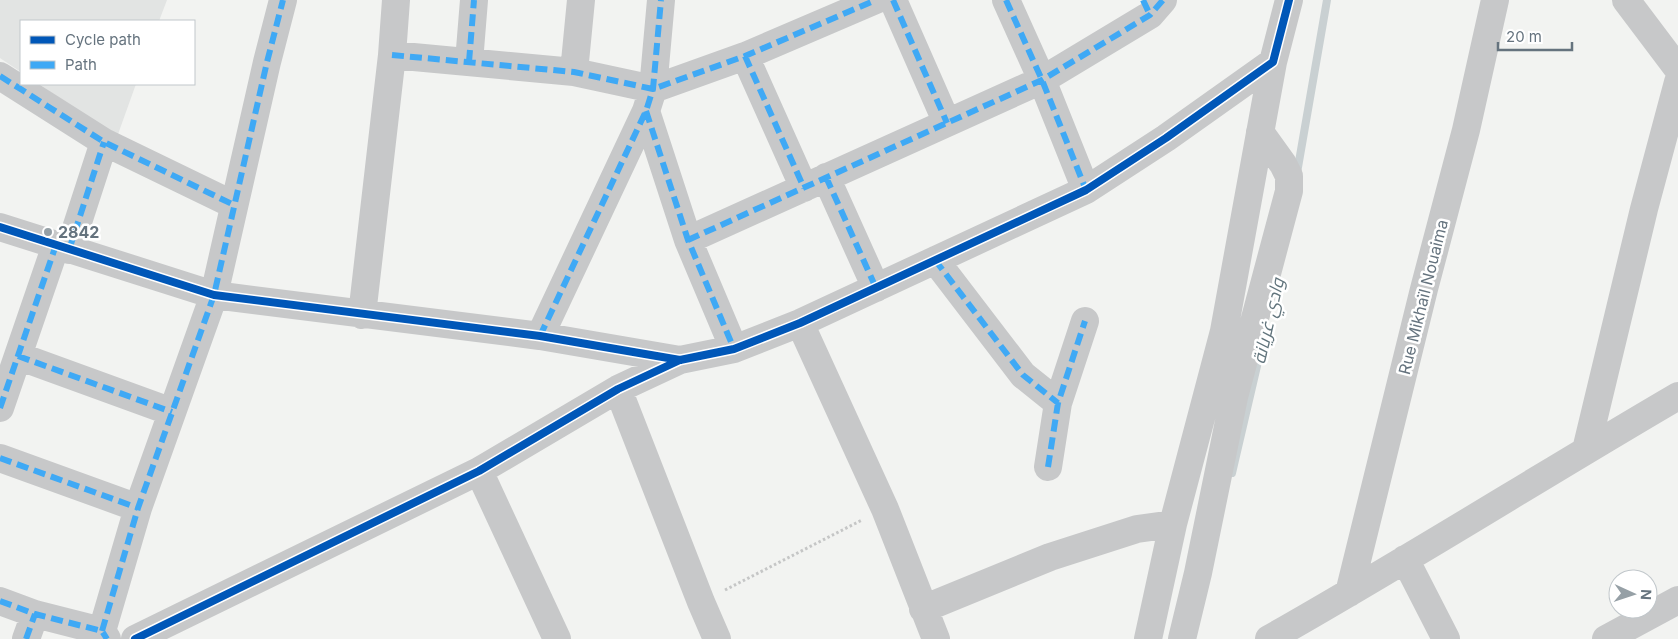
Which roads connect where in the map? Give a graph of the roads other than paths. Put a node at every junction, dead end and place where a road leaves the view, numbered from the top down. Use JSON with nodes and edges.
{"nodes":[{"id":1,"x":283,"y":0,"type":"edge"},
{"id":2,"x":396,"y":0,"type":"edge"},
{"id":3,"x":474,"y":0,"type":"edge"},
{"id":4,"x":581,"y":0,"type":"edge"},
{"id":5,"x":661,"y":0,"type":"edge"},
{"id":6,"x":876,"y":0,"type":"edge"},
{"id":7,"x":893,"y":0,"type":"edge"},
{"id":8,"x":1006,"y":0,"type":"edge"},
{"id":9,"x":1289,"y":0,"type":"edge"},
{"id":10,"x":1495,"y":0,"type":"edge"},
{"id":11,"x":1626,"y":0,"type":"edge"},
{"id":12,"x":1152,"y":5,"type":"edge"},
{"id":13,"x":392,"y":55,"type":"junction"},
{"id":14,"x":745,"y":56,"type":"junction"},
{"id":15,"x":469,"y":62,"type":"junction"},
{"id":16,"x":1273,"y":62,"type":"junction"},
{"id":17,"x":1678,"y":69,"type":"edge"},
{"id":18,"x":574,"y":72,"type":"junction"},
{"id":19,"x":0,"y":76,"type":"edge"},
{"id":20,"x":1042,"y":80,"type":"junction"},
{"id":21,"x":1678,"y":82,"type":"edge"},
{"id":22,"x":650,"y":100,"type":"junction"},
{"id":23,"x":947,"y":123,"type":"junction"},
{"id":24,"x":1260,"y":132,"type":"junction"},
{"id":25,"x":104,"y":142,"type":"junction"},
{"id":26,"x":815,"y":182,"type":"junction"},
{"id":27,"x":1086,"y":190,"type":"junction"},
{"id":28,"x":234,"y":205,"type":"junction"},
{"id":29,"x":0,"y":227,"type":"edge"},
{"id":30,"x":688,"y":240,"type":"junction"},
{"id":31,"x":63,"y":247,"type":"junction"},
{"id":32,"x":935,"y":260,"type":"junction"},
{"id":33,"x":876,"y":288,"type":"junction"},
{"id":34,"x":214,"y":295,"type":"junction"},
{"id":35,"x":362,"y":315,"type":"junction"},
{"id":36,"x":1085,"y":321,"type":"dead end"},
{"id":37,"x":800,"y":323,"type":"junction"},
{"id":38,"x":540,"y":336,"type":"junction"},
{"id":39,"x":734,"y":349,"type":"junction"},
{"id":40,"x":680,"y":360,"type":"junction"},
{"id":41,"x":9,"y":371,"type":"edge"},
{"id":42,"x":618,"y":389,"type":"junction"},
{"id":43,"x":1678,"y":396,"type":"edge"},
{"id":44,"x":1058,"y":403,"type":"junction"},
{"id":45,"x":0,"y":408,"type":"edge"},
{"id":46,"x":172,"y":412,"type":"junction"},
{"id":47,"x":1586,"y":450,"type":"junction"},
{"id":48,"x":0,"y":458,"type":"edge"},
{"id":49,"x":1048,"y":467,"type":"dead end"},
{"id":50,"x":479,"y":471,"type":"junction"},
{"id":51,"x":138,"y":508,"type":"junction"},
{"id":52,"x":1174,"y":524,"type":"junction"},
{"id":53,"x":1405,"y":559,"type":"junction"},
{"id":54,"x":1349,"y":593,"type":"junction"},
{"id":55,"x":1678,"y":600,"type":"edge"},
{"id":56,"x":0,"y":601,"type":"edge"},
{"id":57,"x":923,"y":608,"type":"junction"},
{"id":58,"x":30,"y":626,"type":"edge"},
{"id":59,"x":104,"y":635,"type":"edge"},
{"id":60,"x":1150,"y":638,"type":"edge"},
{"id":61,"x":135,"y":639,"type":"edge"},
{"id":62,"x":557,"y":639,"type":"edge"},
{"id":63,"x":718,"y":639,"type":"edge"},
{"id":64,"x":936,"y":639,"type":"edge"},
{"id":65,"x":1182,"y":639,"type":"edge"},
{"id":66,"x":1269,"y":639,"type":"edge"},
{"id":67,"x":1446,"y":639,"type":"edge"},
{"id":68,"x":1606,"y":639,"type":"edge"}],
"edges":[{"from":1,"to":28,"type":"street"},
{"from":2,"to":13,"type":"street"},
{"from":3,"to":15,"type":"street"},
{"from":4,"to":18,"type":"street"},
{"from":5,"to":22,"type":"street"},
{"from":6,"to":14,"type":"street"},
{"from":7,"to":23,"type":"street"},
{"from":8,"to":20,"type":"street"},
{"from":9,"to":16,"type":"street"},
{"from":10,"to":54,"type":"street","name":"Rue Mikhaïl Nouaima"},
{"from":11,"to":17,"type":"street"},
{"from":12,"to":20,"type":"street"},
{"from":13,"to":15,"type":"street"},
{"from":13,"to":35,"type":"street"},
{"from":14,"to":22,"type":"street"},
{"from":14,"to":26,"type":"street"},
{"from":15,"to":18,"type":"street"},
{"from":16,"to":24,"type":"street"},
{"from":16,"to":27,"type":"street"},
{"from":18,"to":22,"type":"street"},
{"from":19,"to":25,"type":"street"},
{"from":20,"to":23,"type":"street"},
{"from":20,"to":27,"type":"street"},
{"from":21,"to":47,"type":"street"},
{"from":22,"to":30,"type":"street"},
{"from":22,"to":38,"type":"street"},
{"from":23,"to":26,"type":"street"},
{"from":24,"to":52,"type":"street"},
{"from":24,"to":65,"type":"street"},
{"from":25,"to":28,"type":"street"},
{"from":25,"to":31,"type":"street"},
{"from":26,"to":30,"type":"street"},
{"from":26,"to":33,"type":"street"},
{"from":27,"to":32,"type":"street"},
{"from":28,"to":34,"type":"street"},
{"from":29,"to":31,"type":"street"},
{"from":30,"to":39,"type":"street"},
{"from":31,"to":34,"type":"street"},
{"from":31,"to":41,"type":"street"},
{"from":32,"to":33,"type":"street"},
{"from":32,"to":44,"type":"street"},
{"from":33,"to":37,"type":"street"},
{"from":34,"to":35,"type":"street"},
{"from":34,"to":46,"type":"street"},
{"from":35,"to":38,"type":"street"},
{"from":36,"to":44,"type":"street"},
{"from":37,"to":39,"type":"street"},
{"from":37,"to":57,"type":"street"},
{"from":38,"to":40,"type":"street"},
{"from":39,"to":40,"type":"street"},
{"from":40,"to":42,"type":"street"},
{"from":41,"to":45,"type":"street"},
{"from":41,"to":46,"type":"street"},
{"from":42,"to":50,"type":"street"},
{"from":42,"to":63,"type":"street"},
{"from":43,"to":47,"type":"street"},
{"from":44,"to":49,"type":"street"},
{"from":46,"to":51,"type":"street"},
{"from":47,"to":53,"type":"street"},
{"from":48,"to":51,"type":"street"},
{"from":50,"to":61,"type":"street"},
{"from":50,"to":62,"type":"street"},
{"from":51,"to":59,"type":"street"},
{"from":52,"to":57,"type":"street"},
{"from":52,"to":60,"type":"street"},
{"from":53,"to":54,"type":"street"},
{"from":53,"to":67,"type":"street"},
{"from":54,"to":66,"type":"street"},
{"from":55,"to":68,"type":"street"},
{"from":56,"to":58,"type":"street"},
{"from":57,"to":64,"type":"street"},
{"from":58,"to":59,"type":"street"}]}
